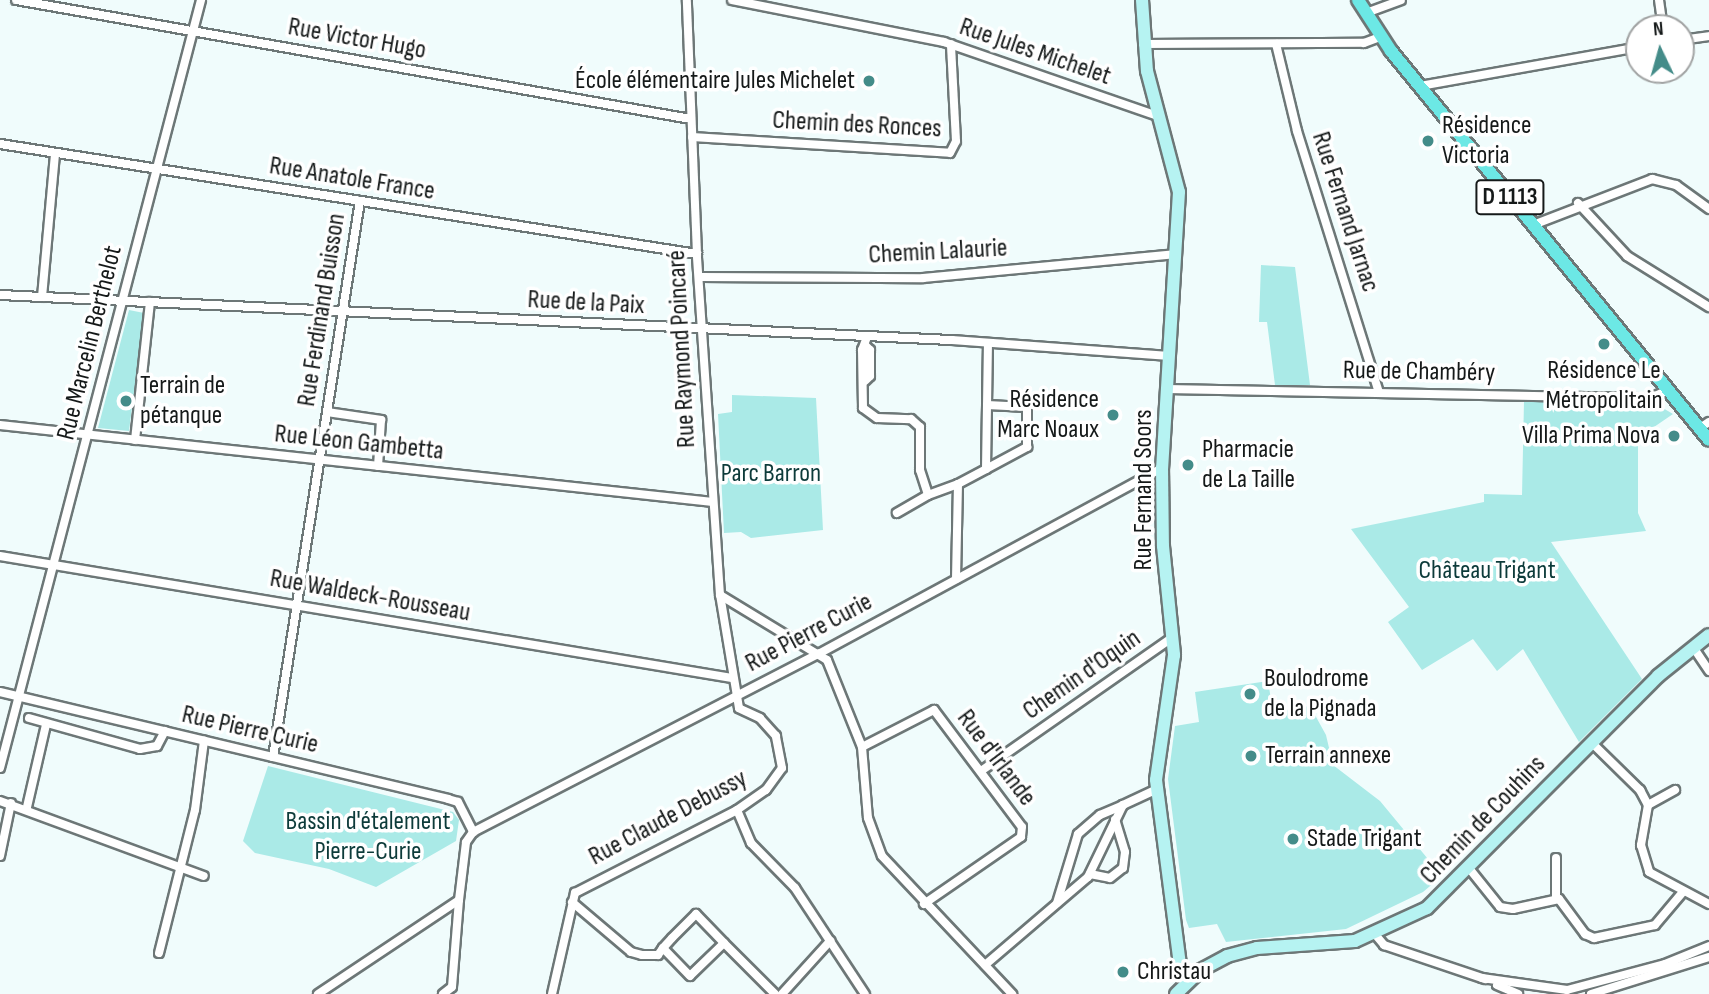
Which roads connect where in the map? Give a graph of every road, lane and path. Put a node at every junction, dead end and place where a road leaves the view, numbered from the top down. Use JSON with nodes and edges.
{"nodes":[{"id":1,"x":16,"y":0,"type":"edge"},
{"id":2,"x":201,"y":0,"type":"edge"},
{"id":3,"x":687,"y":0,"type":"edge"},
{"id":4,"x":733,"y":0,"type":"edge"},
{"id":5,"x":1142,"y":0,"type":"edge"},
{"id":6,"x":1358,"y":0,"type":"edge"},
{"id":7,"x":1401,"y":0,"type":"edge"},
{"id":8,"x":1366,"y":13,"type":"junction"},
{"id":9,"x":192,"y":32,"type":"junction"},
{"id":10,"x":1380,"y":37,"type":"junction"},
{"id":11,"x":951,"y":44,"type":"junction"},
{"id":12,"x":1143,"y":44,"type":"junction"},
{"id":13,"x":1276,"y":44,"type":"junction"},
{"id":14,"x":1625,"y":49,"type":"edge"},
{"id":15,"x":1420,"y":86,"type":"junction"},
{"id":16,"x":1158,"y":116,"type":"junction"},
{"id":17,"x":691,"y":119,"type":"junction"},
{"id":18,"x":692,"y":137,"type":"junction"},
{"id":19,"x":0,"y":144,"type":"edge"},
{"id":20,"x":55,"y":153,"type":"junction"},
{"id":21,"x":157,"y":169,"type":"junction"},
{"id":22,"x":360,"y":201,"type":"junction"},
{"id":23,"x":1578,"y":203,"type":"junction"},
{"id":24,"x":1709,"y":209,"type":"edge"},
{"id":25,"x":1532,"y":225,"type":"junction"},
{"id":26,"x":697,"y":254,"type":"junction"},
{"id":27,"x":1177,"y":254,"type":"junction"},
{"id":28,"x":701,"y":277,"type":"junction"},
{"id":29,"x":0,"y":295,"type":"edge"},
{"id":30,"x":42,"y":297,"type":"junction"},
{"id":31,"x":122,"y":301,"type":"junction"},
{"id":32,"x":150,"y":302,"type":"junction"},
{"id":33,"x":1709,"y":307,"type":"edge"},
{"id":34,"x":343,"y":312,"type":"junction"},
{"id":35,"x":703,"y":330,"type":"junction"},
{"id":36,"x":867,"y":342,"type":"junction"},
{"id":37,"x":988,"y":344,"type":"junction"},
{"id":38,"x":1169,"y":356,"type":"junction"},
{"id":39,"x":1167,"y":388,"type":"junction"},
{"id":40,"x":1668,"y":390,"type":"junction"},
{"id":41,"x":1379,"y":392,"type":"junction"},
{"id":42,"x":987,"y":405,"type":"junction"},
{"id":43,"x":327,"y":412,"type":"junction"},
{"id":44,"x":0,"y":425,"type":"edge"},
{"id":45,"x":1704,"y":425,"type":"edge"},
{"id":46,"x":89,"y":435,"type":"junction"},
{"id":47,"x":135,"y":440,"type":"junction"},
{"id":48,"x":1709,"y":440,"type":"edge"},
{"id":49,"x":320,"y":460,"type":"junction"},
{"id":50,"x":378,"y":466,"type":"junction"},
{"id":51,"x":1162,"y":468,"type":"junction"},
{"id":52,"x":986,"y":469,"type":"junction"},
{"id":53,"x":958,"y":484,"type":"junction"},
{"id":54,"x":928,"y":495,"type":"junction"},
{"id":55,"x":713,"y":502,"type":"junction"},
{"id":56,"x":897,"y":513,"type":"dead end"},
{"id":57,"x":0,"y":556,"type":"edge"},
{"id":58,"x":53,"y":566,"type":"junction"},
{"id":59,"x":956,"y":579,"type":"junction"},
{"id":60,"x":720,"y":595,"type":"junction"},
{"id":61,"x":296,"y":605,"type":"junction"},
{"id":62,"x":1709,"y":635,"type":"edge"},
{"id":63,"x":1173,"y":637,"type":"junction"},
{"id":64,"x":1693,"y":647,"type":"junction"},
{"id":65,"x":820,"y":653,"type":"junction"},
{"id":66,"x":1709,"y":671,"type":"edge"},
{"id":67,"x":732,"y":678,"type":"junction"},
{"id":68,"x":0,"y":692,"type":"edge"},
{"id":69,"x":736,"y":695,"type":"junction"},
{"id":70,"x":18,"y":697,"type":"junction"},
{"id":71,"x":29,"y":718,"type":"dead end"},
{"id":72,"x":46,"y":725,"type":"junction"},
{"id":73,"x":165,"y":732,"type":"junction"},
{"id":74,"x":204,"y":741,"type":"junction"},
{"id":75,"x":1591,"y":742,"type":"junction"},
{"id":76,"x":862,"y":747,"type":"junction"},
{"id":77,"x":272,"y":757,"type":"junction"},
{"id":78,"x":0,"y":768,"type":"edge"},
{"id":79,"x":981,"y":771,"type":"junction"},
{"id":80,"x":1157,"y":789,"type":"junction"},
{"id":81,"x":1675,"y":790,"type":"dead end"},
{"id":82,"x":0,"y":801,"type":"edge"},
{"id":83,"x":11,"y":803,"type":"junction"},
{"id":84,"x":1123,"y":805,"type":"junction"},
{"id":85,"x":1648,"y":805,"type":"junction"},
{"id":86,"x":27,"y":807,"type":"junction"},
{"id":87,"x":737,"y":810,"type":"junction"},
{"id":88,"x":1115,"y":819,"type":"junction"},
{"id":89,"x":473,"y":832,"type":"junction"},
{"id":90,"x":0,"y":856,"type":"edge"},
{"id":91,"x":1556,"y":858,"type":"dead end"},
{"id":92,"x":1468,"y":867,"type":"junction"},
{"id":93,"x":181,"y":868,"type":"junction"},
{"id":94,"x":1090,"y":874,"type":"junction"},
{"id":95,"x":204,"y":876,"type":"dead end"},
{"id":96,"x":1682,"y":893,"type":"junction"},
{"id":97,"x":1556,"y":898,"type":"junction"},
{"id":98,"x":460,"y":900,"type":"junction"},
{"id":99,"x":572,"y":902,"type":"junction"},
{"id":100,"x":1057,"y":903,"type":"junction"},
{"id":101,"x":924,"y":904,"type":"junction"},
{"id":102,"x":1709,"y":904,"type":"edge"},
{"id":103,"x":1374,"y":933,"type":"junction"},
{"id":104,"x":830,"y":941,"type":"junction"},
{"id":105,"x":724,"y":943,"type":"junction"},
{"id":106,"x":1709,"y":946,"type":"edge"},
{"id":107,"x":663,"y":948,"type":"junction"},
{"id":108,"x":159,"y":953,"type":"dead end"},
{"id":109,"x":1709,"y":957,"type":"edge"},
{"id":110,"x":985,"y":965,"type":"junction"},
{"id":111,"x":1482,"y":978,"type":"junction"},
{"id":112,"x":1190,"y":979,"type":"junction"},
{"id":113,"x":452,"y":991,"type":"edge"},
{"id":114,"x":318,"y":994,"type":"edge"},
{"id":115,"x":443,"y":994,"type":"edge"},
{"id":116,"x":552,"y":994,"type":"edge"},
{"id":117,"x":775,"y":994,"type":"edge"},
{"id":118,"x":782,"y":994,"type":"edge"},
{"id":119,"x":865,"y":994,"type":"edge"},
{"id":120,"x":1012,"y":994,"type":"edge"},
{"id":121,"x":1176,"y":994,"type":"edge"},
{"id":122,"x":1518,"y":994,"type":"edge"},
{"id":123,"x":1591,"y":994,"type":"edge"}],
"edges":[{"from":1,"to":9,"type":"street","name":"Rue Victor Hugo"},
{"from":2,"to":9,"type":"street","name":"Rue Marcelin Berthelot"},
{"from":3,"to":17,"type":"street","name":"Rue Raymond Poincaré"},
{"from":4,"to":11,"type":"street","name":"Rue Jules Michelet"},
{"from":5,"to":12,"type":"street","name":"Rue Fernand Soors"},
{"from":6,"to":8,"type":"main road","number":"D 1113"},
{"from":7,"to":8,"type":"street"},
{"from":8,"to":10,"type":"main road","number":"D 1113"},
{"from":9,"to":17,"type":"street","name":"Rue Victor Hugo"},
{"from":9,"to":21,"type":"street","name":"Rue Marcelin Berthelot"},
{"from":10,"to":13,"type":"street"},
{"from":10,"to":15,"type":"main road","number":"D 1113"},
{"from":11,"to":16,"type":"street","name":"Rue Jules Michelet"},
{"from":11,"to":18,"type":"street","name":"Chemin des Ronces"},
{"from":12,"to":13,"type":"street"},
{"from":12,"to":16,"type":"street","name":"Rue Fernand Soors"},
{"from":13,"to":41,"type":"street","name":"Rue Fernand Jarnac"},
{"from":14,"to":15,"type":"street"},
{"from":15,"to":25,"type":"main road","number":"D 1113"},
{"from":16,"to":27,"type":"street","name":"Rue Fernand Soors"},
{"from":17,"to":18,"type":"street","name":"Rue Raymond Poincaré"},
{"from":18,"to":26,"type":"street","name":"Rue Raymond Poincaré"},
{"from":19,"to":20,"type":"street","name":"Rue Anatole France"},
{"from":20,"to":21,"type":"street","name":"Rue Anatole France"},
{"from":20,"to":30,"type":"street"},
{"from":21,"to":22,"type":"street","name":"Rue Anatole France"},
{"from":21,"to":31,"type":"street","name":"Rue Marcelin Berthelot"},
{"from":22,"to":26,"type":"street","name":"Rue Anatole France"},
{"from":22,"to":34,"type":"street","name":"Rue Ferdinand Buisson"},
{"from":23,"to":24,"type":"street"},
{"from":23,"to":25,"type":"street"},
{"from":23,"to":33,"type":"street"},
{"from":25,"to":40,"type":"main road","number":"D 1113"},
{"from":26,"to":28,"type":"street","name":"Rue Raymond Poincaré"},
{"from":27,"to":28,"type":"street","name":"Chemin Lalaurie"},
{"from":27,"to":38,"type":"street","name":"Rue Fernand Soors"},
{"from":28,"to":35,"type":"street","name":"Rue Raymond Poincaré"},
{"from":29,"to":30,"type":"street","name":"Rue de la Paix"},
{"from":30,"to":31,"type":"street","name":"Rue de la Paix"},
{"from":31,"to":32,"type":"street","name":"Rue de la Paix"},
{"from":31,"to":46,"type":"street","name":"Rue Marcelin Berthelot"},
{"from":32,"to":34,"type":"street","name":"Rue de la Paix"},
{"from":32,"to":47,"type":"street"},
{"from":34,"to":35,"type":"street","name":"Rue de la Paix"},
{"from":34,"to":43,"type":"street","name":"Rue Ferdinand Buisson"},
{"from":35,"to":36,"type":"street","name":"Rue de la Paix"},
{"from":35,"to":55,"type":"street","name":"Rue Raymond Poincaré"},
{"from":36,"to":37,"type":"street","name":"Rue de la Paix"},
{"from":36,"to":54,"type":"street"},
{"from":37,"to":38,"type":"street","name":"Rue de la Paix"},
{"from":37,"to":42,"type":"street"},
{"from":38,"to":39,"type":"street","name":"Rue Fernand Soors"},
{"from":39,"to":41,"type":"street","name":"Rue de Chambéry"},
{"from":39,"to":51,"type":"street","name":"Rue Fernand Soors"},
{"from":40,"to":41,"type":"street","name":"Rue de Chambéry"},
{"from":40,"to":45,"type":"main road","number":"D 1113"},
{"from":42,"to":52,"type":"street"},
{"from":42,"to":52,"type":"street"},
{"from":43,"to":49,"type":"street","name":"Rue Ferdinand Buisson"},
{"from":43,"to":50,"type":"street"},
{"from":44,"to":46,"type":"street","name":"Rue Léon Gambetta"},
{"from":45,"to":48,"type":"main road","number":"D 1113"},
{"from":46,"to":47,"type":"street","name":"Rue Léon Gambetta"},
{"from":46,"to":58,"type":"street","name":"Rue Marcelin Berthelot"},
{"from":47,"to":49,"type":"street","name":"Rue Léon Gambetta"},
{"from":49,"to":50,"type":"street","name":"Rue Léon Gambetta"},
{"from":49,"to":61,"type":"street","name":"Rue Ferdinand Buisson"},
{"from":50,"to":55,"type":"street","name":"Rue Léon Gambetta"},
{"from":51,"to":59,"type":"street","name":"Rue Pierre Curie"},
{"from":51,"to":63,"type":"street","name":"Rue Fernand Soors"},
{"from":52,"to":53,"type":"street"},
{"from":53,"to":54,"type":"street"},
{"from":53,"to":59,"type":"street"},
{"from":54,"to":56,"type":"street"},
{"from":55,"to":60,"type":"street","name":"Rue Raymond Poincaré"},
{"from":57,"to":58,"type":"street","name":"Rue Waldeck-Rousseau"},
{"from":58,"to":61,"type":"street","name":"Rue Waldeck-Rousseau"},
{"from":58,"to":70,"type":"street","name":"Rue Marcelin Berthelot"},
{"from":59,"to":65,"type":"street","name":"Rue Pierre Curie"},
{"from":60,"to":65,"type":"street"},
{"from":60,"to":67,"type":"street","name":"Rue Raymond Poincaré"},
{"from":61,"to":67,"type":"street","name":"Rue Waldeck-Rousseau"},
{"from":61,"to":77,"type":"street","name":"Rue Ferdinand Buisson"},
{"from":62,"to":64,"type":"street","name":"Chemin de Couhins"},
{"from":63,"to":79,"type":"street","name":"Chemin d'Oquin"},
{"from":63,"to":80,"type":"street","name":"Rue Fernand Soors"},
{"from":64,"to":66,"type":"street"},
{"from":64,"to":75,"type":"street","name":"Chemin de Couhins"},
{"from":65,"to":69,"type":"street","name":"Rue Pierre Curie"},
{"from":65,"to":76,"type":"street"},
{"from":67,"to":69,"type":"street","name":"Rue Raymond Poincaré"},
{"from":68,"to":70,"type":"street","name":"Rue Pierre Curie"},
{"from":69,"to":87,"type":"street","name":"Rue Claude Debussy"},
{"from":69,"to":89,"type":"street","name":"Rue Pierre Curie"},
{"from":70,"to":73,"type":"street","name":"Rue Pierre Curie"},
{"from":70,"to":78,"type":"street","name":"Rue Marcelin Berthelot"},
{"from":71,"to":72,"type":"street"},
{"from":72,"to":73,"type":"street"},
{"from":72,"to":86,"type":"street"},
{"from":73,"to":74,"type":"street","name":"Rue Pierre Curie"},
{"from":74,"to":77,"type":"street","name":"Rue Pierre Curie"},
{"from":74,"to":93,"type":"street"},
{"from":75,"to":85,"type":"street"},
{"from":75,"to":92,"type":"street","name":"Chemin de Couhins"},
{"from":76,"to":79,"type":"street","name":"Rue d'Irlande"},
{"from":76,"to":101,"type":"street"},
{"from":77,"to":89,"type":"street","name":"Rue Pierre Curie"},
{"from":79,"to":101,"type":"street","name":"Rue d'Irlande"},
{"from":80,"to":84,"type":"street"},
{"from":80,"to":112,"type":"street","name":"Rue Fernand Soors"},
{"from":81,"to":85,"type":"street"},
{"from":82,"to":83,"type":"street"},
{"from":83,"to":86,"type":"street"},
{"from":83,"to":90,"type":"street"},
{"from":84,"to":88,"type":"street"},
{"from":84,"to":100,"type":"street"},
{"from":85,"to":96,"type":"street"},
{"from":86,"to":93,"type":"street"},
{"from":87,"to":99,"type":"street","name":"Rue Claude Debussy"},
{"from":87,"to":104,"type":"street"},
{"from":88,"to":94,"type":"street"},
{"from":88,"to":94,"type":"street"},
{"from":89,"to":98,"type":"street","name":"Rue Pierre Curie"},
{"from":91,"to":97,"type":"street"},
{"from":92,"to":97,"type":"street"},
{"from":92,"to":103,"type":"street","name":"Chemin de Couhins"},
{"from":93,"to":95,"type":"street"},
{"from":93,"to":108,"type":"street"},
{"from":94,"to":100,"type":"street"},
{"from":96,"to":97,"type":"street"},
{"from":96,"to":102,"type":"street"},
{"from":98,"to":113,"type":"street"},
{"from":98,"to":114,"type":"street"},
{"from":99,"to":107,"type":"street"},
{"from":99,"to":116,"type":"street","name":"Rue Claude Debussy"},
{"from":100,"to":110,"type":"street"},
{"from":101,"to":110,"type":"street"},
{"from":103,"to":111,"type":"street"},
{"from":103,"to":112,"type":"street","name":"Chemin de Couhins"},
{"from":104,"to":118,"type":"street"},
{"from":104,"to":119,"type":"street"},
{"from":105,"to":107,"type":"street"},
{"from":105,"to":107,"type":"street"},
{"from":105,"to":117,"type":"street"},
{"from":106,"to":111,"type":"street"},
{"from":109,"to":123,"type":"street"},
{"from":110,"to":120,"type":"street"},
{"from":111,"to":122,"type":"street"},
{"from":112,"to":121,"type":"street","name":"Chemin de Couhins"},
{"from":113,"to":115,"type":"street"}]}
